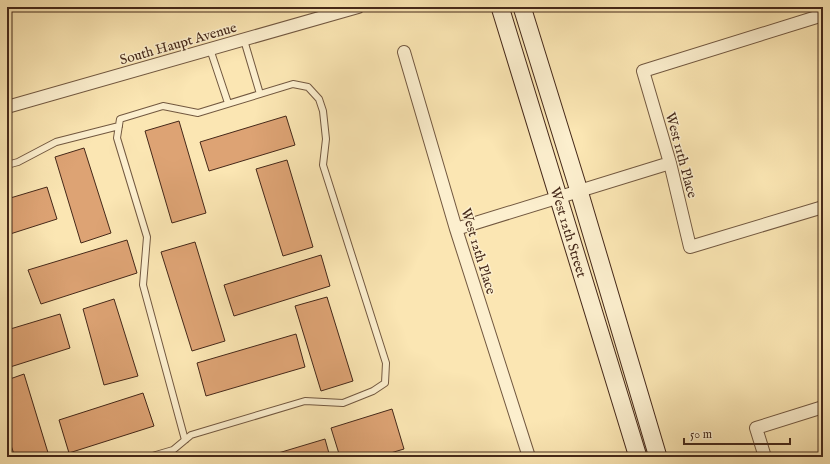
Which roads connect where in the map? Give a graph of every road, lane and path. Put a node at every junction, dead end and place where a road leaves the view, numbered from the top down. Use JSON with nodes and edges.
{"nodes":[{"id":1,"x":356,"y":7,"type":"edge"},
{"id":2,"x":500,"y":7,"type":"edge"},
{"id":3,"x":522,"y":7,"type":"edge"},
{"id":4,"x":823,"y":15,"type":"edge"},
{"id":5,"x":244,"y":40,"type":"junction"},
{"id":6,"x":210,"y":49,"type":"junction"},
{"id":7,"x":404,"y":52,"type":"dead end"},
{"id":8,"x":260,"y":94,"type":"junction"},
{"id":9,"x":228,"y":104,"type":"junction"},
{"id":10,"x":7,"y":108,"type":"edge"},
{"id":11,"x":119,"y":126,"type":"junction"},
{"id":12,"x":670,"y":163,"type":"junction"},
{"id":13,"x":7,"y":165,"type":"edge"},
{"id":14,"x":579,"y":191,"type":"junction"},
{"id":15,"x":558,"y":197,"type":"junction"},
{"id":16,"x":823,"y":207,"type":"edge"},
{"id":17,"x":456,"y":229,"type":"junction"},
{"id":18,"x":823,"y":407,"type":"edge"},
{"id":19,"x":185,"y":440,"type":"junction"},
{"id":20,"x":150,"y":457,"type":"edge"},
{"id":21,"x":529,"y":457,"type":"edge"},
{"id":22,"x":638,"y":457,"type":"edge"},
{"id":23,"x":658,"y":457,"type":"edge"},
{"id":24,"x":765,"y":457,"type":"edge"}],
"edges":[{"from":1,"to":5,"type":"street","name":"South Haupt Avenue"},
{"from":2,"to":15,"type":"street","name":"West 12th Street"},
{"from":3,"to":14,"type":"street","name":"West 12th Street"},
{"from":4,"to":12,"type":"street","name":"West 11th Place"},
{"from":5,"to":6,"type":"street","name":"South Haupt Avenue"},
{"from":5,"to":8,"type":"lane"},
{"from":6,"to":9,"type":"lane"},
{"from":6,"to":10,"type":"street","name":"South Haupt Avenue"},
{"from":7,"to":17,"type":"street","name":"West 12th Place"},
{"from":8,"to":9,"type":"lane"},
{"from":8,"to":19,"type":"lane"},
{"from":9,"to":11,"type":"lane"},
{"from":11,"to":13,"type":"lane"},
{"from":11,"to":19,"type":"lane"},
{"from":12,"to":14,"type":"street"},
{"from":12,"to":16,"type":"street","name":"West 11th Place"},
{"from":14,"to":15,"type":"street"},
{"from":14,"to":23,"type":"street","name":"West 12th Street"},
{"from":15,"to":17,"type":"street"},
{"from":15,"to":22,"type":"street","name":"West 12th Street"},
{"from":17,"to":21,"type":"street","name":"West 12th Place"},
{"from":18,"to":24,"type":"street"},
{"from":19,"to":20,"type":"lane"}]}
